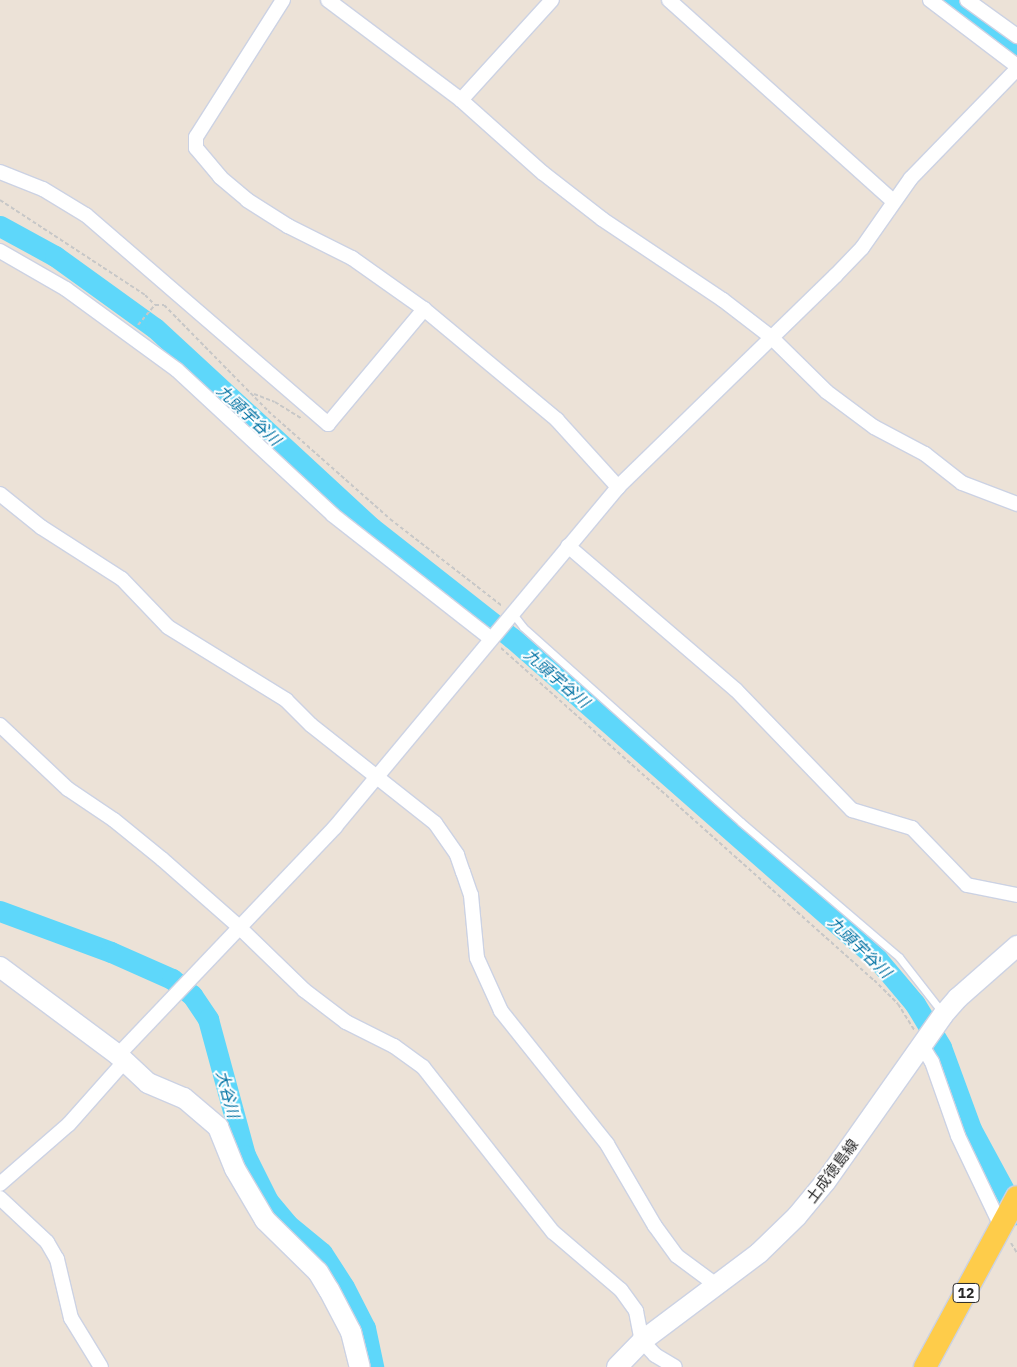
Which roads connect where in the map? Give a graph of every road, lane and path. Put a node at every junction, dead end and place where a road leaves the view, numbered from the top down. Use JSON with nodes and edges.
{"nodes":[{"id":1,"x":283,"y":0,"type":"edge"},
{"id":2,"x":328,"y":0,"type":"edge"},
{"id":3,"x":552,"y":0,"type":"edge"},
{"id":4,"x":669,"y":0,"type":"edge"},
{"id":5,"x":930,"y":0,"type":"edge"},
{"id":6,"x":966,"y":0,"type":"edge"},
{"id":7,"x":1017,"y":36,"type":"edge"},
{"id":8,"x":1017,"y":68,"type":"edge"},
{"id":9,"x":462,"y":100,"type":"junction"},
{"id":10,"x":0,"y":172,"type":"edge"},
{"id":11,"x":0,"y":200,"type":"edge"},
{"id":12,"x":892,"y":200,"type":"junction"},
{"id":13,"x":0,"y":251,"type":"edge"},
{"id":14,"x":155,"y":305,"type":"junction"},
{"id":15,"x":424,"y":308,"type":"junction"},
{"id":16,"x":134,"y":331,"type":"dead end"},
{"id":17,"x":771,"y":337,"type":"junction"},
{"id":18,"x":254,"y":394,"type":"junction"},
{"id":19,"x":306,"y":420,"type":"dead end"},
{"id":20,"x":618,"y":487,"type":"junction"},
{"id":21,"x":0,"y":494,"type":"edge"},
{"id":22,"x":1017,"y":504,"type":"edge"},
{"id":23,"x":568,"y":546,"type":"junction"},
{"id":24,"x":511,"y":615,"type":"junction"},
{"id":25,"x":491,"y":637,"type":"junction"},
{"id":26,"x":0,"y":725,"type":"edge"},
{"id":27,"x":377,"y":775,"type":"junction"},
{"id":28,"x":1017,"y":895,"type":"edge"},
{"id":29,"x":239,"y":926,"type":"junction"},
{"id":30,"x":1017,"y":946,"type":"edge"},
{"id":31,"x":0,"y":968,"type":"edge"},
{"id":32,"x":940,"y":1019,"type":"junction"},
{"id":33,"x":924,"y":1044,"type":"junction"},
{"id":34,"x":121,"y":1058,"type":"junction"},
{"id":35,"x":0,"y":1184,"type":"edge"},
{"id":36,"x":1017,"y":1196,"type":"edge"},
{"id":37,"x":0,"y":1198,"type":"edge"},
{"id":38,"x":1004,"y":1222,"type":"junction"},
{"id":39,"x":716,"y":1285,"type":"junction"},
{"id":40,"x":642,"y":1341,"type":"junction"},
{"id":41,"x":356,"y":1365,"type":"edge"},
{"id":42,"x":101,"y":1367,"type":"edge"},
{"id":43,"x":617,"y":1367,"type":"edge"},
{"id":44,"x":675,"y":1367,"type":"edge"},
{"id":45,"x":925,"y":1367,"type":"edge"}],
"edges":[{"from":1,"to":15,"type":"street"},
{"from":2,"to":9,"type":"street"},
{"from":3,"to":9,"type":"street"},
{"from":4,"to":12,"type":"street"},
{"from":5,"to":8,"type":"street"},
{"from":6,"to":7,"type":"street"},
{"from":8,"to":12,"type":"street"},
{"from":9,"to":17,"type":"street"},
{"from":10,"to":15,"type":"street"},
{"from":11,"to":14,"type":"path"},
{"from":12,"to":17,"type":"street"},
{"from":13,"to":25,"type":"street"},
{"from":14,"to":16,"type":"path"},
{"from":14,"to":18,"type":"path"},
{"from":15,"to":20,"type":"street"},
{"from":17,"to":20,"type":"street"},
{"from":17,"to":22,"type":"street"},
{"from":18,"to":19,"type":"path"},
{"from":18,"to":24,"type":"path"},
{"from":20,"to":23,"type":"street"},
{"from":21,"to":27,"type":"street"},
{"from":23,"to":24,"type":"street"},
{"from":23,"to":28,"type":"street"},
{"from":24,"to":25,"type":"street"},
{"from":24,"to":32,"type":"lane"},
{"from":25,"to":27,"type":"street"},
{"from":25,"to":33,"type":"path"},
{"from":26,"to":29,"type":"street"},
{"from":27,"to":29,"type":"street"},
{"from":27,"to":39,"type":"street"},
{"from":29,"to":34,"type":"street"},
{"from":29,"to":40,"type":"street"},
{"from":30,"to":32,"type":"main road","name":"土成徳島線"},
{"from":31,"to":34,"type":"main road"},
{"from":32,"to":33,"type":"main road","name":"土成徳島線"},
{"from":33,"to":38,"type":"street"},
{"from":33,"to":39,"type":"main road","name":"土成徳島線"},
{"from":34,"to":35,"type":"street"},
{"from":34,"to":41,"type":"main road"},
{"from":36,"to":38,"type":"main road","number":"12"},
{"from":37,"to":42,"type":"street"},
{"from":38,"to":45,"type":"main road","number":"12"},
{"from":39,"to":40,"type":"main road","name":"土成徳島線"},
{"from":40,"to":43,"type":"main road","name":"土成徳島線"},
{"from":40,"to":44,"type":"street"}]}
